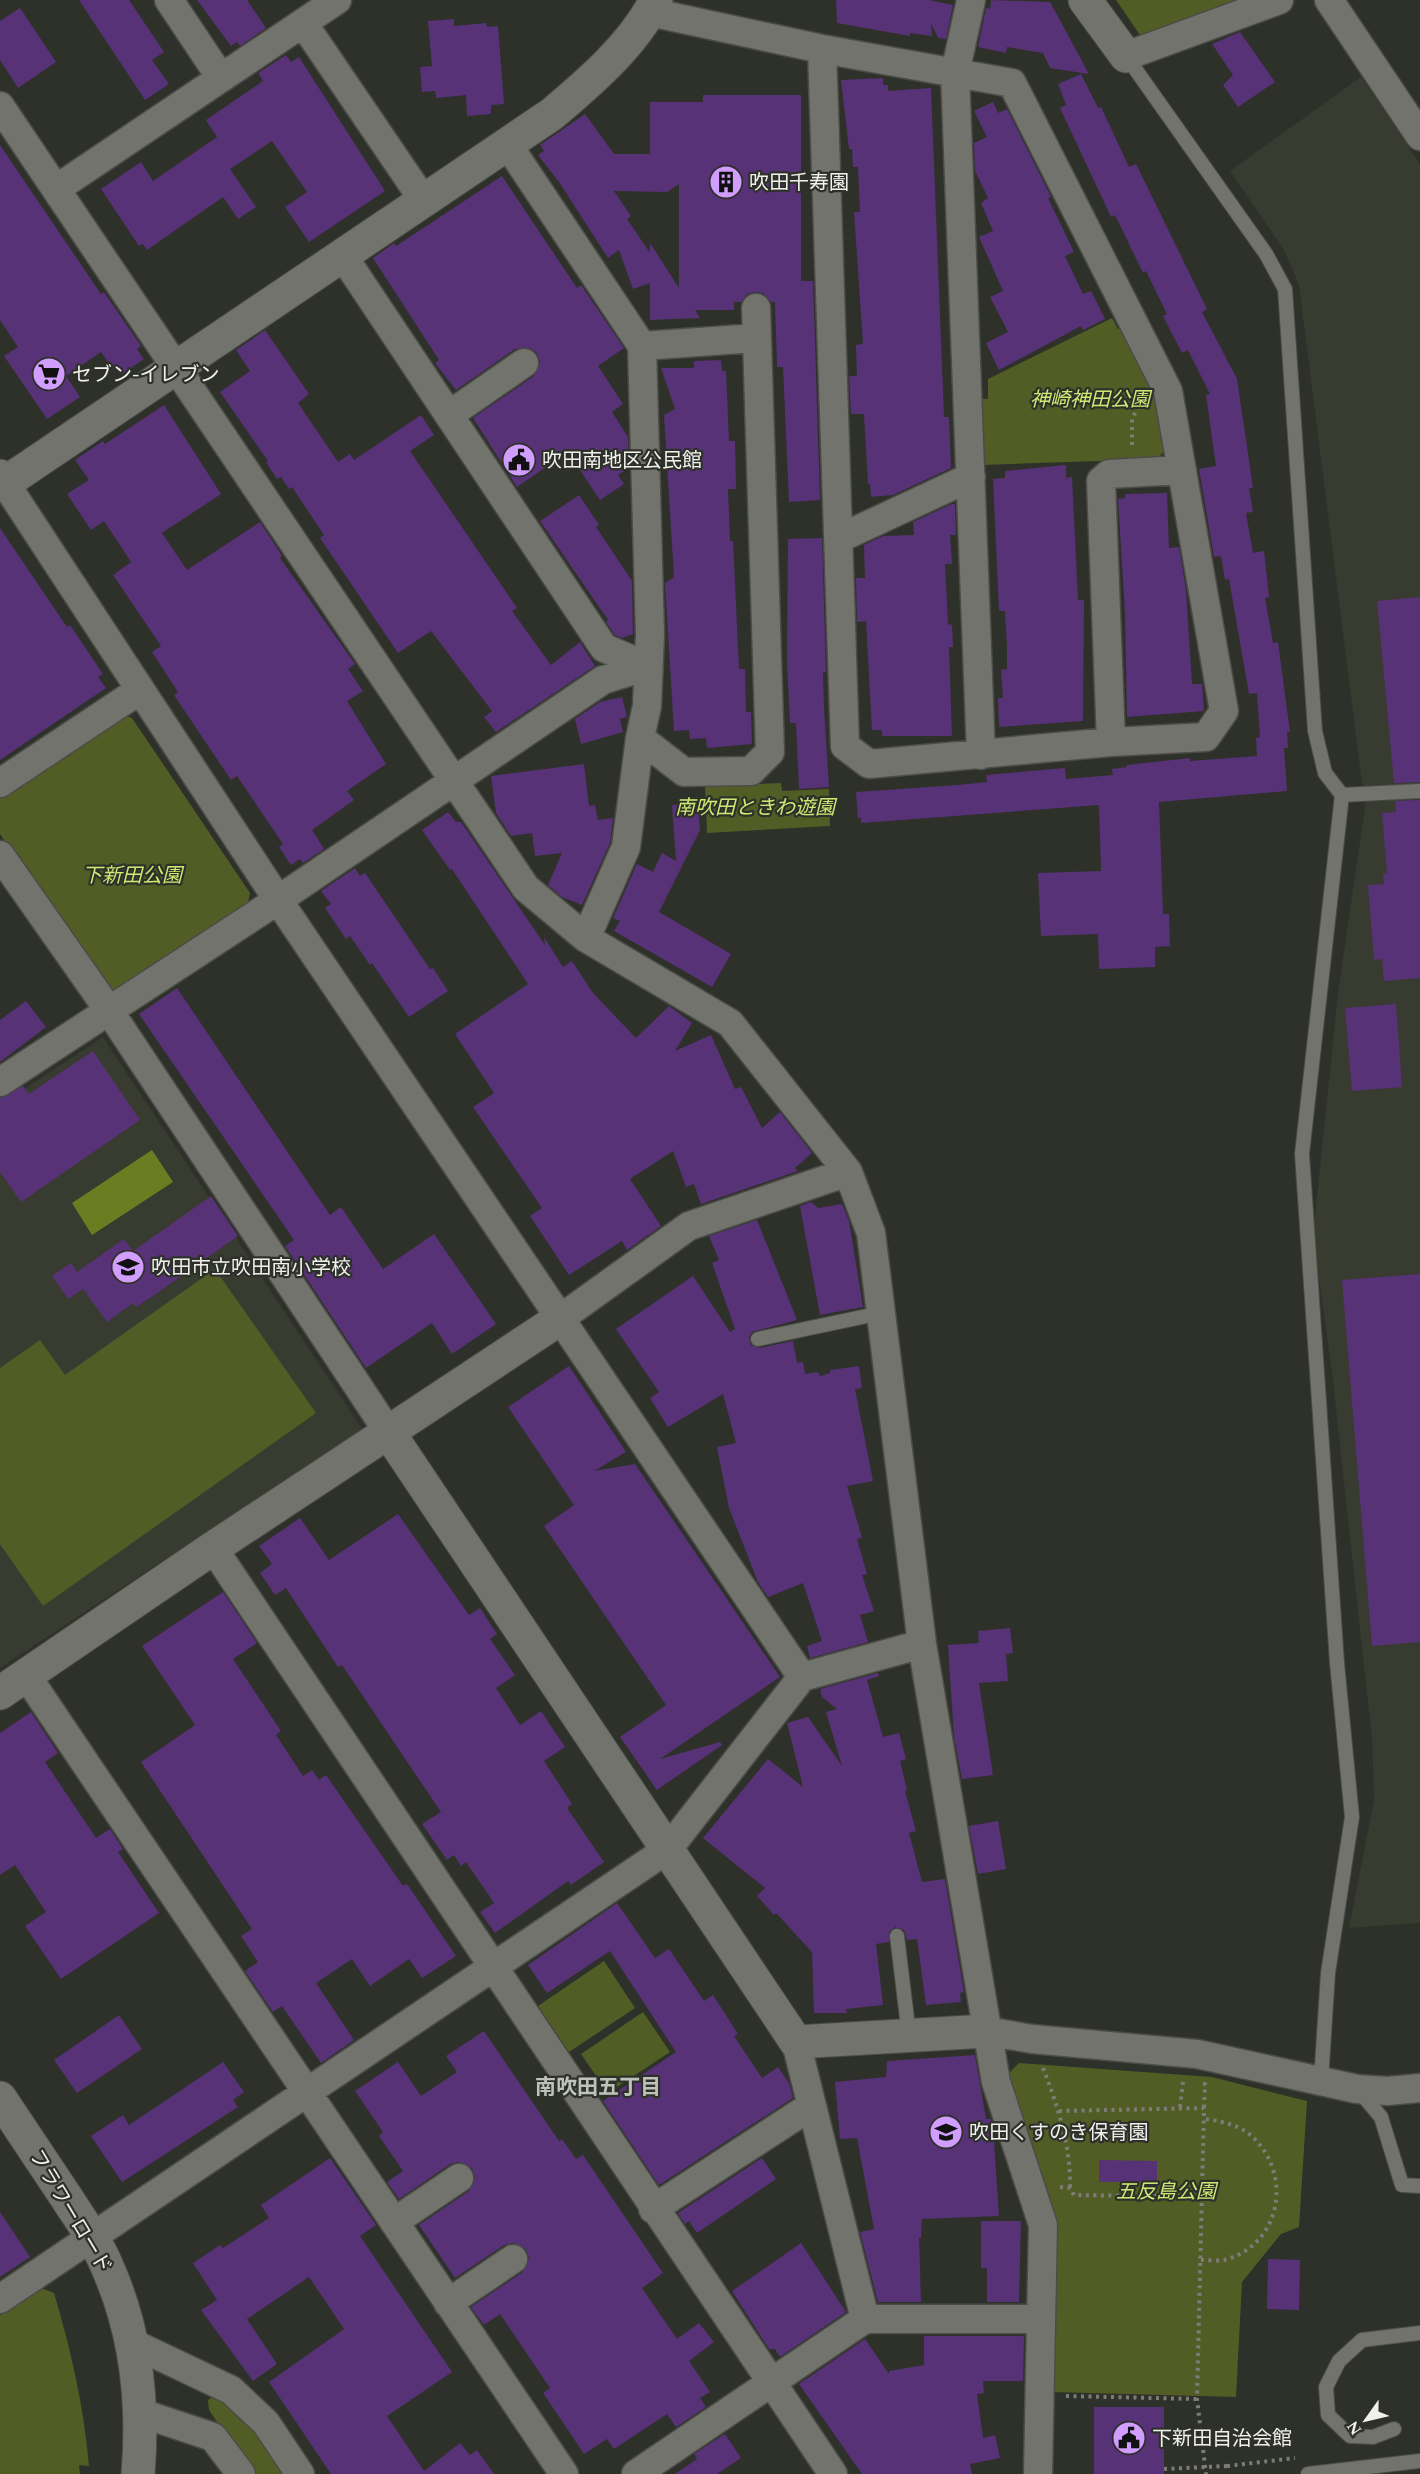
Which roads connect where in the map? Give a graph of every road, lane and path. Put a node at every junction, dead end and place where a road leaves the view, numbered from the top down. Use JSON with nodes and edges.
{"nodes":[{"id":1,"x":169,"y":0,"type":"edge"},
{"id":2,"x":337,"y":0,"type":"edge"},
{"id":3,"x":971,"y":0,"type":"edge"},
{"id":4,"x":1085,"y":0,"type":"edge"},
{"id":5,"x":1279,"y":0,"type":"edge"},
{"id":6,"x":1329,"y":0,"type":"edge"},
{"id":7,"x":653,"y":6,"type":"edge"},
{"id":8,"x":303,"y":23,"type":"junction"},
{"id":9,"x":822,"y":49,"type":"junction"},
{"id":10,"x":1126,"y":56,"type":"junction"},
{"id":11,"x":955,"y":73,"type":"junction"},
{"id":12,"x":221,"y":78,"type":"junction"},
{"id":13,"x":0,"y":106,"type":"edge"},
{"id":14,"x":1420,"y":136,"type":"edge"},
{"id":15,"x":508,"y":145,"type":"junction"},
{"id":16,"x":56,"y":189,"type":"junction"},
{"id":17,"x":424,"y":201,"type":"junction"},
{"id":18,"x":343,"y":256,"type":"junction"},
{"id":19,"x":756,"y":308,"type":"dead end"},
{"id":20,"x":756,"y":338,"type":"junction"},
{"id":21,"x":642,"y":346,"type":"junction"},
{"id":22,"x":524,"y":363,"type":"dead end"},
{"id":23,"x":178,"y":368,"type":"junction"},
{"id":24,"x":1165,"y":385,"type":"junction"},
{"id":25,"x":449,"y":415,"type":"junction"},
{"id":26,"x":1182,"y":470,"type":"junction"},
{"id":27,"x":1133,"y":473,"type":"junction"},
{"id":28,"x":970,"y":477,"type":"junction"},
{"id":29,"x":2,"y":482,"type":"edge"},
{"id":30,"x":838,"y":539,"type":"junction"},
{"id":31,"x":647,"y":666,"type":"junction"},
{"id":32,"x":140,"y":690,"type":"junction"},
{"id":33,"x":640,"y":738,"type":"junction"},
{"id":34,"x":1111,"y":742,"type":"junction"},
{"id":35,"x":981,"y":755,"type":"junction"},
{"id":36,"x":454,"y":781,"type":"junction"},
{"id":37,"x":0,"y":783,"type":"edge"},
{"id":38,"x":1420,"y":791,"type":"edge"},
{"id":39,"x":1342,"y":795,"type":"junction"},
{"id":40,"x":0,"y":855,"type":"edge"},
{"id":41,"x":278,"y":900,"type":"junction"},
{"id":42,"x":586,"y":938,"type":"junction"},
{"id":43,"x":108,"y":1009,"type":"junction"},
{"id":44,"x":0,"y":1082,"type":"edge"},
{"id":45,"x":848,"y":1172,"type":"junction"},
{"id":46,"x":881,"y":1313,"type":"junction"},
{"id":47,"x":561,"y":1318,"type":"junction"},
{"id":48,"x":758,"y":1339,"type":"dead end"},
{"id":49,"x":389,"y":1433,"type":"junction"},
{"id":50,"x":213,"y":1548,"type":"junction"},
{"id":51,"x":922,"y":1644,"type":"junction"},
{"id":52,"x":802,"y":1677,"type":"junction"},
{"id":53,"x":13,"y":1684,"type":"edge"},
{"id":54,"x":668,"y":1849,"type":"junction"},
{"id":55,"x":897,"y":1936,"type":"dead end"},
{"id":56,"x":495,"y":1965,"type":"junction"},
{"id":57,"x":987,"y":2031,"type":"junction"},
{"id":58,"x":909,"y":2035,"type":"junction"},
{"id":59,"x":1032,"y":2039,"type":"junction"},
{"id":60,"x":796,"y":2042,"type":"junction"},
{"id":61,"x":1182,"y":2081,"type":"dead end"},
{"id":62,"x":1321,"y":2081,"type":"junction"},
{"id":63,"x":1205,"y":2084,"type":"dead end"},
{"id":64,"x":1420,"y":2088,"type":"edge"},
{"id":65,"x":1357,"y":2089,"type":"junction"},
{"id":66,"x":309,"y":2093,"type":"junction"},
{"id":67,"x":0,"y":2098,"type":"edge"},
{"id":68,"x":811,"y":2106,"type":"junction"},
{"id":69,"x":1180,"y":2107,"type":"junction"},
{"id":70,"x":1204,"y":2108,"type":"junction"},
{"id":71,"x":1059,"y":2111,"type":"junction"},
{"id":72,"x":1205,"y":2119,"type":"junction"},
{"id":73,"x":459,"y":2178,"type":"dead end"},
{"id":74,"x":1030,"y":2186,"type":"junction"},
{"id":75,"x":1420,"y":2186,"type":"edge"},
{"id":76,"x":1070,"y":2188,"type":"junction"},
{"id":77,"x":1202,"y":2197,"type":"junction"},
{"id":78,"x":653,"y":2209,"type":"junction"},
{"id":79,"x":394,"y":2222,"type":"junction"},
{"id":80,"x":93,"y":2239,"type":"junction"},
{"id":81,"x":513,"y":2259,"type":"dead end"},
{"id":82,"x":1200,"y":2260,"type":"junction"},
{"id":83,"x":0,"y":2299,"type":"edge"},
{"id":84,"x":448,"y":2303,"type":"junction"},
{"id":85,"x":866,"y":2319,"type":"junction"},
{"id":86,"x":1041,"y":2319,"type":"junction"},
{"id":87,"x":1420,"y":2333,"type":"edge"},
{"id":88,"x":132,"y":2343,"type":"junction"},
{"id":89,"x":773,"y":2383,"type":"junction"},
{"id":90,"x":1041,"y":2395,"type":"junction"},
{"id":91,"x":1197,"y":2399,"type":"junction"},
{"id":92,"x":141,"y":2413,"type":"junction"},
{"id":93,"x":1394,"y":2429,"type":"dead end"},
{"id":94,"x":1420,"y":2461,"type":"edge"},
{"id":95,"x":1164,"y":2469,"type":"dead end"},
{"id":96,"x":1303,"y":2470,"type":"edge"},
{"id":97,"x":138,"y":2474,"type":"edge"},
{"id":98,"x":241,"y":2474,"type":"edge"},
{"id":99,"x":300,"y":2474,"type":"edge"},
{"id":100,"x":564,"y":2474,"type":"edge"},
{"id":101,"x":636,"y":2474,"type":"edge"},
{"id":102,"x":833,"y":2474,"type":"edge"},
{"id":103,"x":1038,"y":2474,"type":"edge"},
{"id":104,"x":1206,"y":2474,"type":"edge"}],
"edges":[{"from":1,"to":12,"type":"street"},
{"from":2,"to":8,"type":"street"},
{"from":3,"to":11,"type":"street"},
{"from":4,"to":10,"type":"street"},
{"from":5,"to":10,"type":"street"},
{"from":6,"to":14,"type":"street"},
{"from":7,"to":9,"type":"street"},
{"from":7,"to":15,"type":"street"},
{"from":8,"to":12,"type":"street"},
{"from":8,"to":17,"type":"street"},
{"from":9,"to":11,"type":"street"},
{"from":9,"to":30,"type":"street"},
{"from":10,"to":39,"type":"lane"},
{"from":11,"to":24,"type":"street"},
{"from":11,"to":28,"type":"street"},
{"from":12,"to":16,"type":"street"},
{"from":13,"to":16,"type":"street"},
{"from":15,"to":17,"type":"street"},
{"from":15,"to":21,"type":"street"},
{"from":16,"to":23,"type":"street"},
{"from":17,"to":18,"type":"street"},
{"from":18,"to":23,"type":"street"},
{"from":18,"to":25,"type":"street"},
{"from":19,"to":20,"type":"street"},
{"from":20,"to":21,"type":"street"},
{"from":20,"to":33,"type":"street"},
{"from":21,"to":31,"type":"street"},
{"from":22,"to":25,"type":"street"},
{"from":23,"to":29,"type":"street"},
{"from":23,"to":36,"type":"street"},
{"from":24,"to":26,"type":"street"},
{"from":24,"to":27,"type":"path"},
{"from":25,"to":31,"type":"street"},
{"from":26,"to":27,"type":"street"},
{"from":26,"to":34,"type":"street"},
{"from":27,"to":34,"type":"street"},
{"from":28,"to":30,"type":"street"},
{"from":28,"to":35,"type":"street"},
{"from":29,"to":32,"type":"street"},
{"from":30,"to":35,"type":"street"},
{"from":31,"to":33,"type":"street"},
{"from":31,"to":36,"type":"street"},
{"from":32,"to":37,"type":"street"},
{"from":32,"to":41,"type":"street"},
{"from":33,"to":42,"type":"street"},
{"from":34,"to":35,"type":"street"},
{"from":36,"to":41,"type":"street"},
{"from":36,"to":42,"type":"street"},
{"from":38,"to":39,"type":"lane"},
{"from":39,"to":62,"type":"lane"},
{"from":40,"to":43,"type":"street"},
{"from":41,"to":43,"type":"street"},
{"from":41,"to":47,"type":"street"},
{"from":42,"to":45,"type":"street"},
{"from":43,"to":44,"type":"street"},
{"from":43,"to":49,"type":"street"},
{"from":45,"to":46,"type":"street"},
{"from":45,"to":47,"type":"street"},
{"from":46,"to":48,"type":"lane"},
{"from":46,"to":51,"type":"street"},
{"from":47,"to":49,"type":"street"},
{"from":47,"to":52,"type":"street"},
{"from":49,"to":50,"type":"street"},
{"from":49,"to":54,"type":"street"},
{"from":50,"to":53,"type":"street"},
{"from":50,"to":56,"type":"street"},
{"from":51,"to":52,"type":"street"},
{"from":51,"to":57,"type":"street"},
{"from":52,"to":54,"type":"street"},
{"from":53,"to":66,"type":"street"},
{"from":54,"to":56,"type":"street"},
{"from":54,"to":60,"type":"street"},
{"from":55,"to":58,"type":"lane"},
{"from":56,"to":66,"type":"street"},
{"from":56,"to":78,"type":"street"},
{"from":57,"to":58,"type":"street"},
{"from":57,"to":59,"type":"street"},
{"from":57,"to":74,"type":"street"},
{"from":58,"to":60,"type":"street"},
{"from":59,"to":62,"type":"street"},
{"from":59,"to":71,"type":"path"},
{"from":60,"to":68,"type":"street"},
{"from":61,"to":69,"type":"path"},
{"from":62,"to":65,"type":"street"},
{"from":63,"to":70,"type":"path"},
{"from":64,"to":65,"type":"street"},
{"from":65,"to":75,"type":"lane"},
{"from":66,"to":79,"type":"street"},
{"from":66,"to":80,"type":"street"},
{"from":67,"to":80,"type":"street","name":"フラワーロード"},
{"from":68,"to":78,"type":"street"},
{"from":68,"to":85,"type":"street"},
{"from":69,"to":70,"type":"path"},
{"from":69,"to":71,"type":"path"},
{"from":70,"to":72,"type":"path"},
{"from":71,"to":76,"type":"path"},
{"from":72,"to":77,"type":"path"},
{"from":72,"to":82,"type":"path"},
{"from":73,"to":79,"type":"street"},
{"from":74,"to":76,"type":"path"},
{"from":74,"to":86,"type":"street"},
{"from":76,"to":77,"type":"path"},
{"from":77,"to":82,"type":"path"},
{"from":78,"to":89,"type":"street"},
{"from":79,"to":84,"type":"street"},
{"from":80,"to":83,"type":"street"},
{"from":80,"to":88,"type":"street","name":"フラワーロード"},
{"from":81,"to":84,"type":"street"},
{"from":82,"to":91,"type":"path"},
{"from":84,"to":100,"type":"street"},
{"from":85,"to":86,"type":"street"},
{"from":85,"to":89,"type":"street"},
{"from":86,"to":90,"type":"street"},
{"from":87,"to":93,"type":"lane"},
{"from":88,"to":92,"type":"street","name":"フラワーロード"},
{"from":88,"to":99,"type":"street"},
{"from":89,"to":101,"type":"street"},
{"from":89,"to":102,"type":"street"},
{"from":90,"to":91,"type":"path"},
{"from":90,"to":103,"type":"street"},
{"from":91,"to":104,"type":"path"},
{"from":92,"to":97,"type":"street","name":"フラワーロード"},
{"from":92,"to":98,"type":"street"},
{"from":94,"to":96,"type":"lane"},
{"from":95,"to":96,"type":"path","bridge":true}]}
